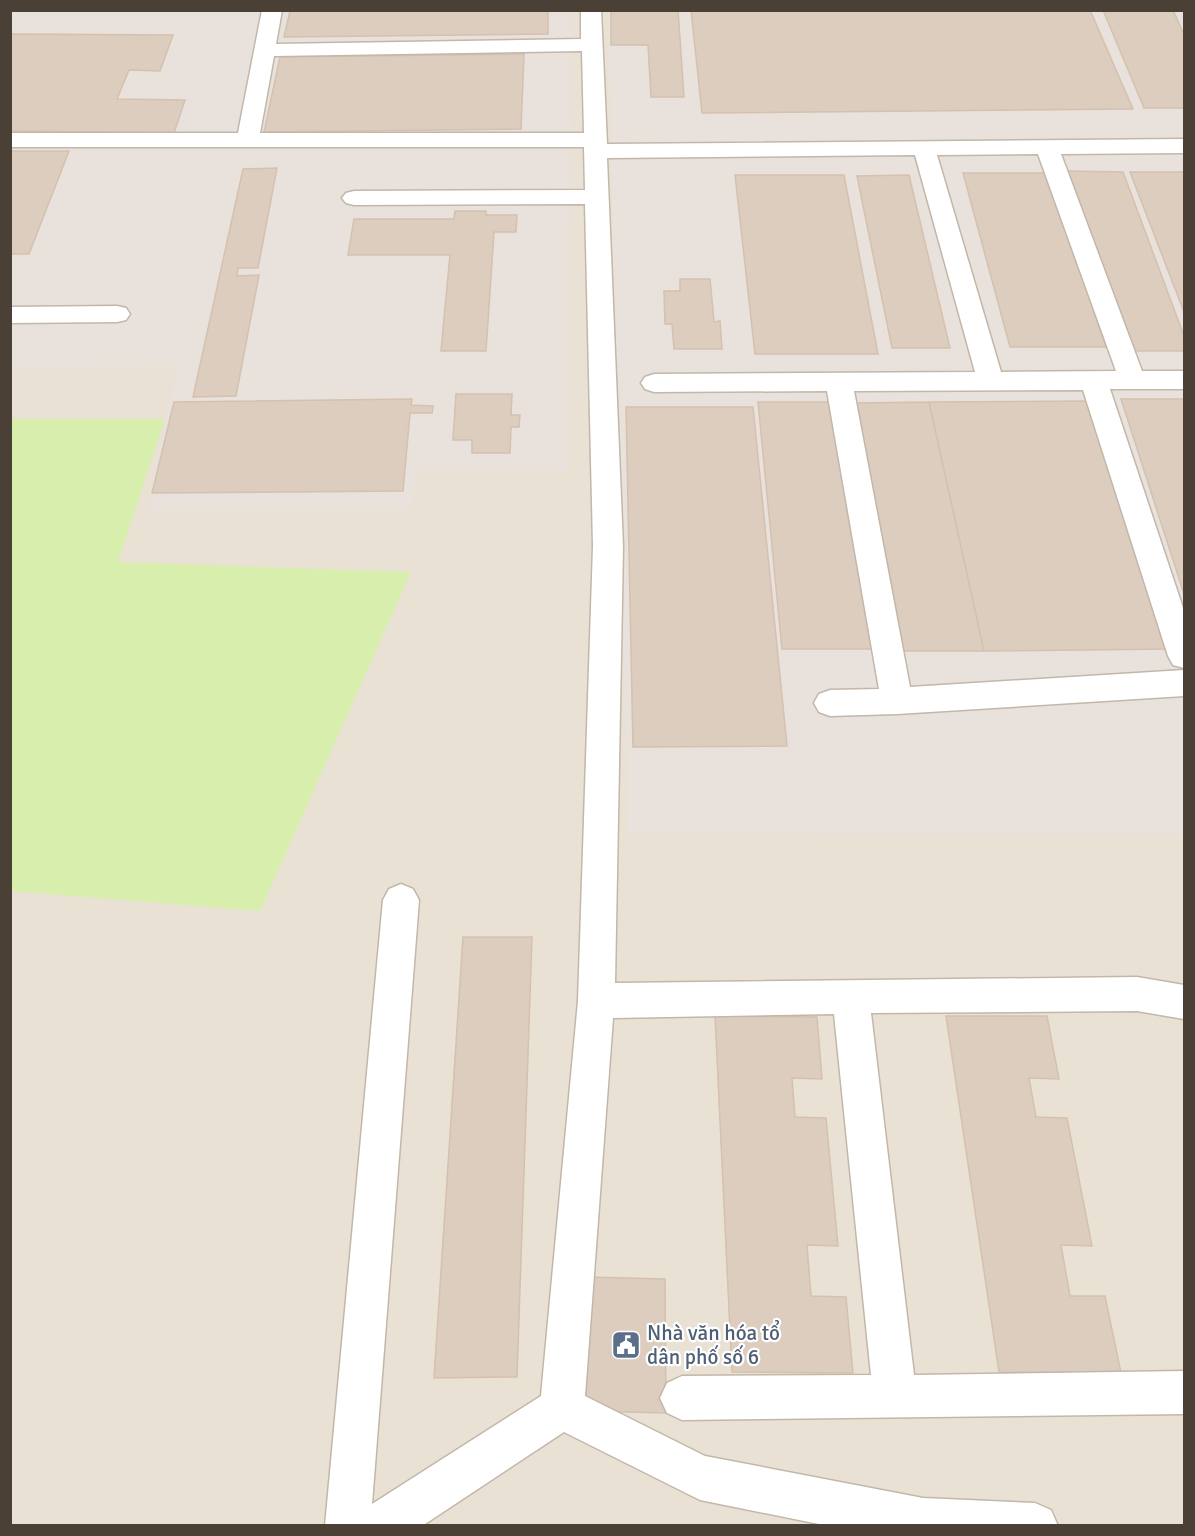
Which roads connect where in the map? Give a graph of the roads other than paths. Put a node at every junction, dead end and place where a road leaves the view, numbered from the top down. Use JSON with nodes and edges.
{"nodes":[{"id":1,"x":272,"y":10,"type":"edge"},
{"id":2,"x":591,"y":10,"type":"edge"},
{"id":3,"x":592,"y":45,"type":"junction"},
{"id":4,"x":265,"y":50,"type":"junction"},
{"id":5,"x":248,"y":139,"type":"junction"},
{"id":6,"x":10,"y":140,"type":"edge"},
{"id":7,"x":596,"y":145,"type":"junction"},
{"id":8,"x":1185,"y":146,"type":"edge"},
{"id":9,"x":1047,"y":147,"type":"junction"},
{"id":10,"x":924,"y":148,"type":"junction"},
{"id":11,"x":597,"y":197,"type":"junction"},
{"id":12,"x":354,"y":198,"type":"dead end"},
{"id":13,"x":117,"y":314,"type":"dead end"},
{"id":14,"x":10,"y":315,"type":"edge"},
{"id":15,"x":1185,"y":380,"type":"edge"},
{"id":16,"x":1094,"y":381,"type":"junction"},
{"id":17,"x":1132,"y":381,"type":"junction"},
{"id":18,"x":839,"y":382,"type":"junction"},
{"id":19,"x":991,"y":382,"type":"junction"},
{"id":20,"x":654,"y":383,"type":"dead end"},
{"id":21,"x":1185,"y":656,"type":"edge"},
{"id":22,"x":1185,"y":683,"type":"edge"},
{"id":23,"x":897,"y":701,"type":"junction"},
{"id":24,"x":830,"y":703,"type":"dead end"},
{"id":25,"x":401,"y":900,"type":"dead end"},
{"id":26,"x":852,"y":996,"type":"junction"},
{"id":27,"x":596,"y":1002,"type":"junction"},
{"id":28,"x":1185,"y":1002,"type":"edge"},
{"id":29,"x":1185,"y":1393,"type":"edge"},
{"id":30,"x":895,"y":1397,"type":"junction"},
{"id":31,"x":682,"y":1398,"type":"dead end"},
{"id":32,"x":562,"y":1408,"type":"junction"},
{"id":33,"x":888,"y":1520,"type":"edge"},
{"id":34,"x":348,"y":1526,"type":"edge"},
{"id":35,"x":380,"y":1526,"type":"edge"},
{"id":36,"x":1035,"y":1526,"type":"edge"}],
"edges":[{"from":1,"to":4,"type":"street"},
{"from":2,"to":3,"type":"street"},
{"from":3,"to":4,"type":"street"},
{"from":3,"to":7,"type":"street"},
{"from":4,"to":5,"type":"street"},
{"from":5,"to":6,"type":"street"},
{"from":5,"to":7,"type":"street"},
{"from":7,"to":10,"type":"street"},
{"from":7,"to":11,"type":"street"},
{"from":8,"to":9,"type":"street"},
{"from":9,"to":10,"type":"street"},
{"from":9,"to":17,"type":"street"},
{"from":10,"to":19,"type":"street"},
{"from":11,"to":12,"type":"street"},
{"from":11,"to":27,"type":"street"},
{"from":13,"to":14,"type":"street"},
{"from":15,"to":17,"type":"street"},
{"from":16,"to":17,"type":"street"},
{"from":16,"to":19,"type":"street"},
{"from":16,"to":21,"type":"street"},
{"from":18,"to":19,"type":"street"},
{"from":18,"to":20,"type":"street"},
{"from":18,"to":23,"type":"street"},
{"from":22,"to":23,"type":"street"},
{"from":23,"to":24,"type":"street"},
{"from":25,"to":34,"type":"street"},
{"from":26,"to":27,"type":"street"},
{"from":26,"to":28,"type":"street"},
{"from":26,"to":30,"type":"street"},
{"from":27,"to":32,"type":"street"},
{"from":29,"to":30,"type":"street"},
{"from":30,"to":31,"type":"street"},
{"from":32,"to":33,"type":"street"},
{"from":32,"to":35,"type":"street"},
{"from":33,"to":36,"type":"street"}]}
